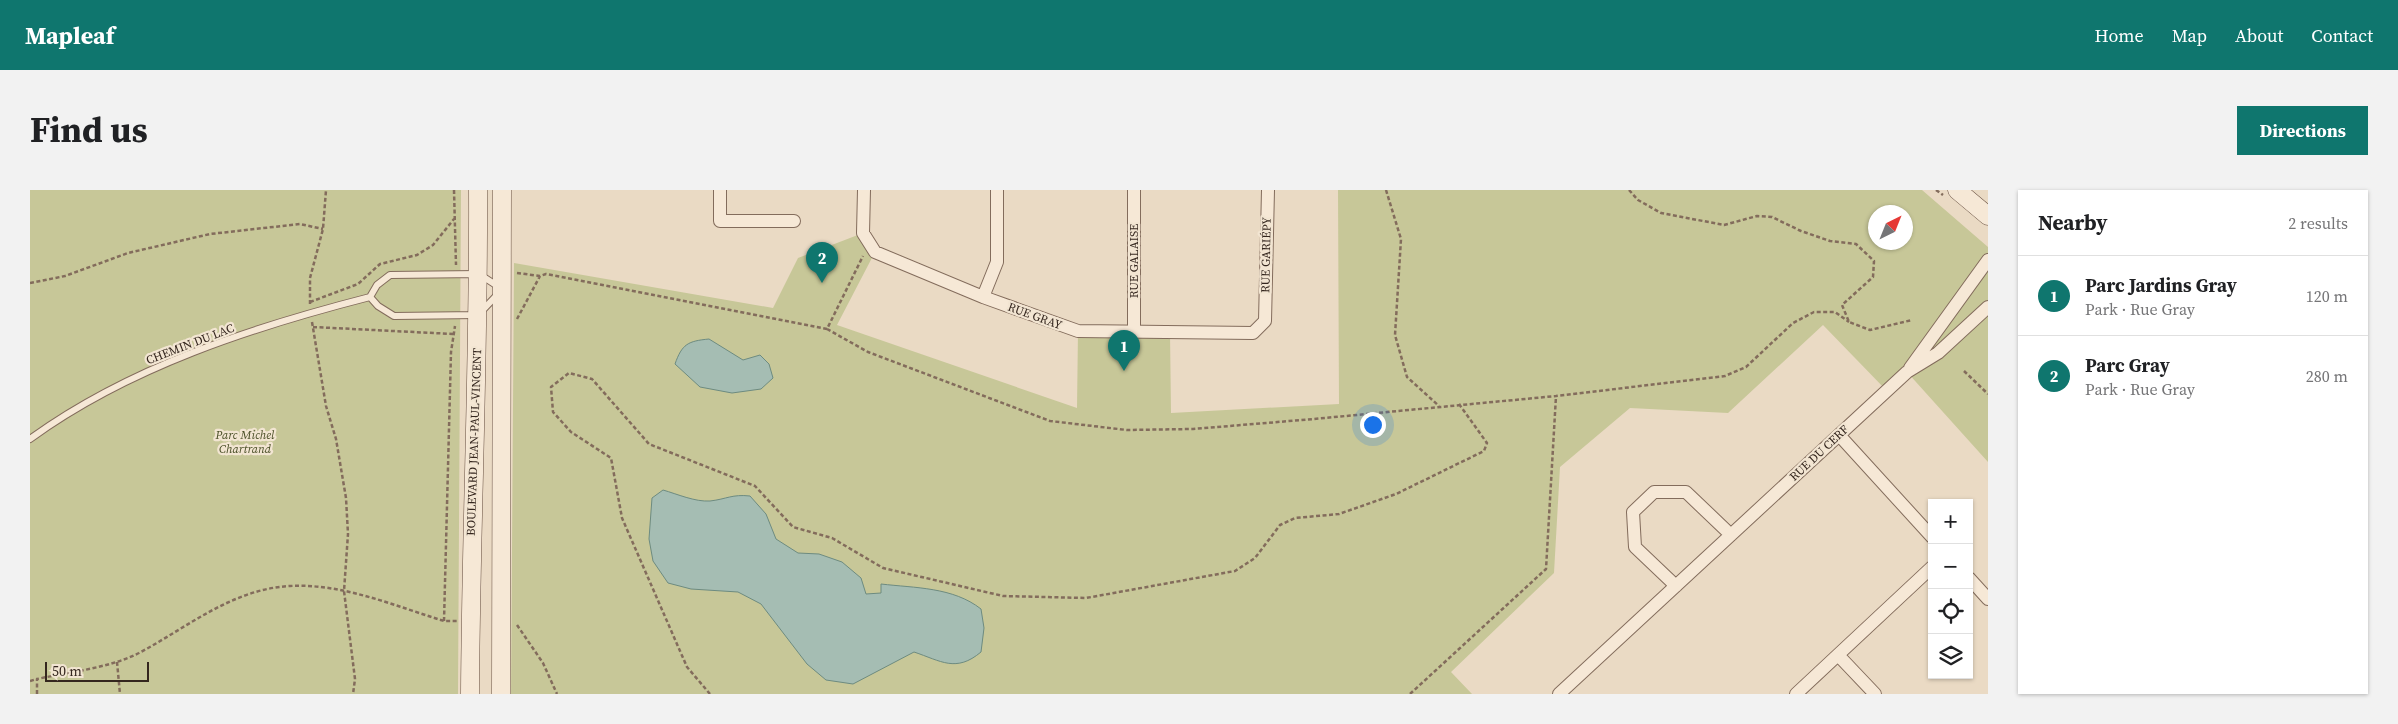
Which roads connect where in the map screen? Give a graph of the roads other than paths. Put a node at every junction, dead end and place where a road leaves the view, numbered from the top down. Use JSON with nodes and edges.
{"nodes":[{"id":1,"x":478,"y":190,"type":"edge"},
{"id":2,"x":502,"y":190,"type":"edge"},
{"id":3,"x":720,"y":190,"type":"edge"},
{"id":4,"x":864,"y":190,"type":"edge"},
{"id":5,"x":997,"y":190,"type":"edge"},
{"id":6,"x":1134,"y":190,"type":"edge"},
{"id":7,"x":1268,"y":190,"type":"edge"},
{"id":8,"x":1957,"y":190,"type":"edge"},
{"id":9,"x":1988,"y":216,"type":"edge"},
{"id":10,"x":794,"y":221,"type":"dead end"},
{"id":11,"x":1988,"y":260,"type":"edge"},
{"id":12,"x":470,"y":274,"type":"junction"},
{"id":13,"x":502,"y":289,"type":"junction"},
{"id":14,"x":370,"y":297,"type":"junction"},
{"id":15,"x":983,"y":297,"type":"junction"},
{"id":16,"x":1988,"y":307,"type":"edge"},
{"id":17,"x":470,"y":315,"type":"junction"},
{"id":18,"x":1265,"y":321,"type":"joint"},
{"id":19,"x":1134,"y":332,"type":"junction"},
{"id":20,"x":1907,"y":372,"type":"junction"},
{"id":21,"x":1839,"y":435,"type":"junction"},
{"id":22,"x":30,"y":439,"type":"edge"},
{"id":23,"x":1928,"y":532,"type":"edge"},
{"id":24,"x":1731,"y":535,"type":"junction"},
{"id":25,"x":1928,"y":572,"type":"edge"},
{"id":26,"x":1973,"y":582,"type":"edge"},
{"id":27,"x":1676,"y":586,"type":"junction"},
{"id":28,"x":1988,"y":598,"type":"edge"},
{"id":29,"x":1838,"y":655,"type":"junction"},
{"id":30,"x":1565,"y":692,"type":"edge"},
{"id":31,"x":470,"y":694,"type":"edge"},
{"id":32,"x":501,"y":694,"type":"edge"},
{"id":33,"x":1796,"y":694,"type":"edge"},
{"id":34,"x":1875,"y":694,"type":"edge"}],
"edges":[{"from":1,"to":12,"type":"street","name":"BOULEVARD JEAN-PAUL-VINCENT"},
{"from":2,"to":13,"type":"street","name":"BOULEVARD JEAN-PAUL-VINCENT"},
{"from":3,"to":10,"type":"street"},
{"from":4,"to":15,"type":"street","name":"RUE GRAY"},
{"from":5,"to":15,"type":"street"},
{"from":6,"to":19,"type":"street","name":"RUE GALAISE"},
{"from":7,"to":18,"type":"street","name":"RUE GARIÉPY"},
{"from":8,"to":9,"type":"street"},
{"from":11,"to":20,"type":"street","name":"RUE DU CERF"},
{"from":12,"to":13,"type":"lane"},
{"from":12,"to":14,"type":"lane"},
{"from":12,"to":17,"type":"street","name":"BOULEVARD JEAN-PAUL-VINCENT"},
{"from":13,"to":17,"type":"lane"},
{"from":13,"to":32,"type":"street","name":"BOULEVARD JEAN-PAUL-VINCENT"},
{"from":14,"to":17,"type":"lane"},
{"from":14,"to":22,"type":"lane","name":"CHEMIN DU LAC"},
{"from":15,"to":19,"type":"street","name":"RUE GRAY"},
{"from":16,"to":20,"type":"street","name":"RUE DU CERF"},
{"from":17,"to":31,"type":"street","name":"BOULEVARD JEAN-PAUL-VINCENT"},
{"from":18,"to":19,"type":"street","name":"RUE GRAY"},
{"from":20,"to":21,"type":"street","name":"RUE DU CERF"},
{"from":21,"to":23,"type":"street"},
{"from":21,"to":24,"type":"street","name":"RUE DU CERF"},
{"from":24,"to":27,"type":"street","name":"RUE DU CERF"},
{"from":24,"to":27,"type":"street"},
{"from":25,"to":29,"type":"street"},
{"from":26,"to":28,"type":"street"},
{"from":27,"to":30,"type":"street","name":"RUE DU CERF"},
{"from":29,"to":33,"type":"street"},
{"from":29,"to":34,"type":"street"}]}
